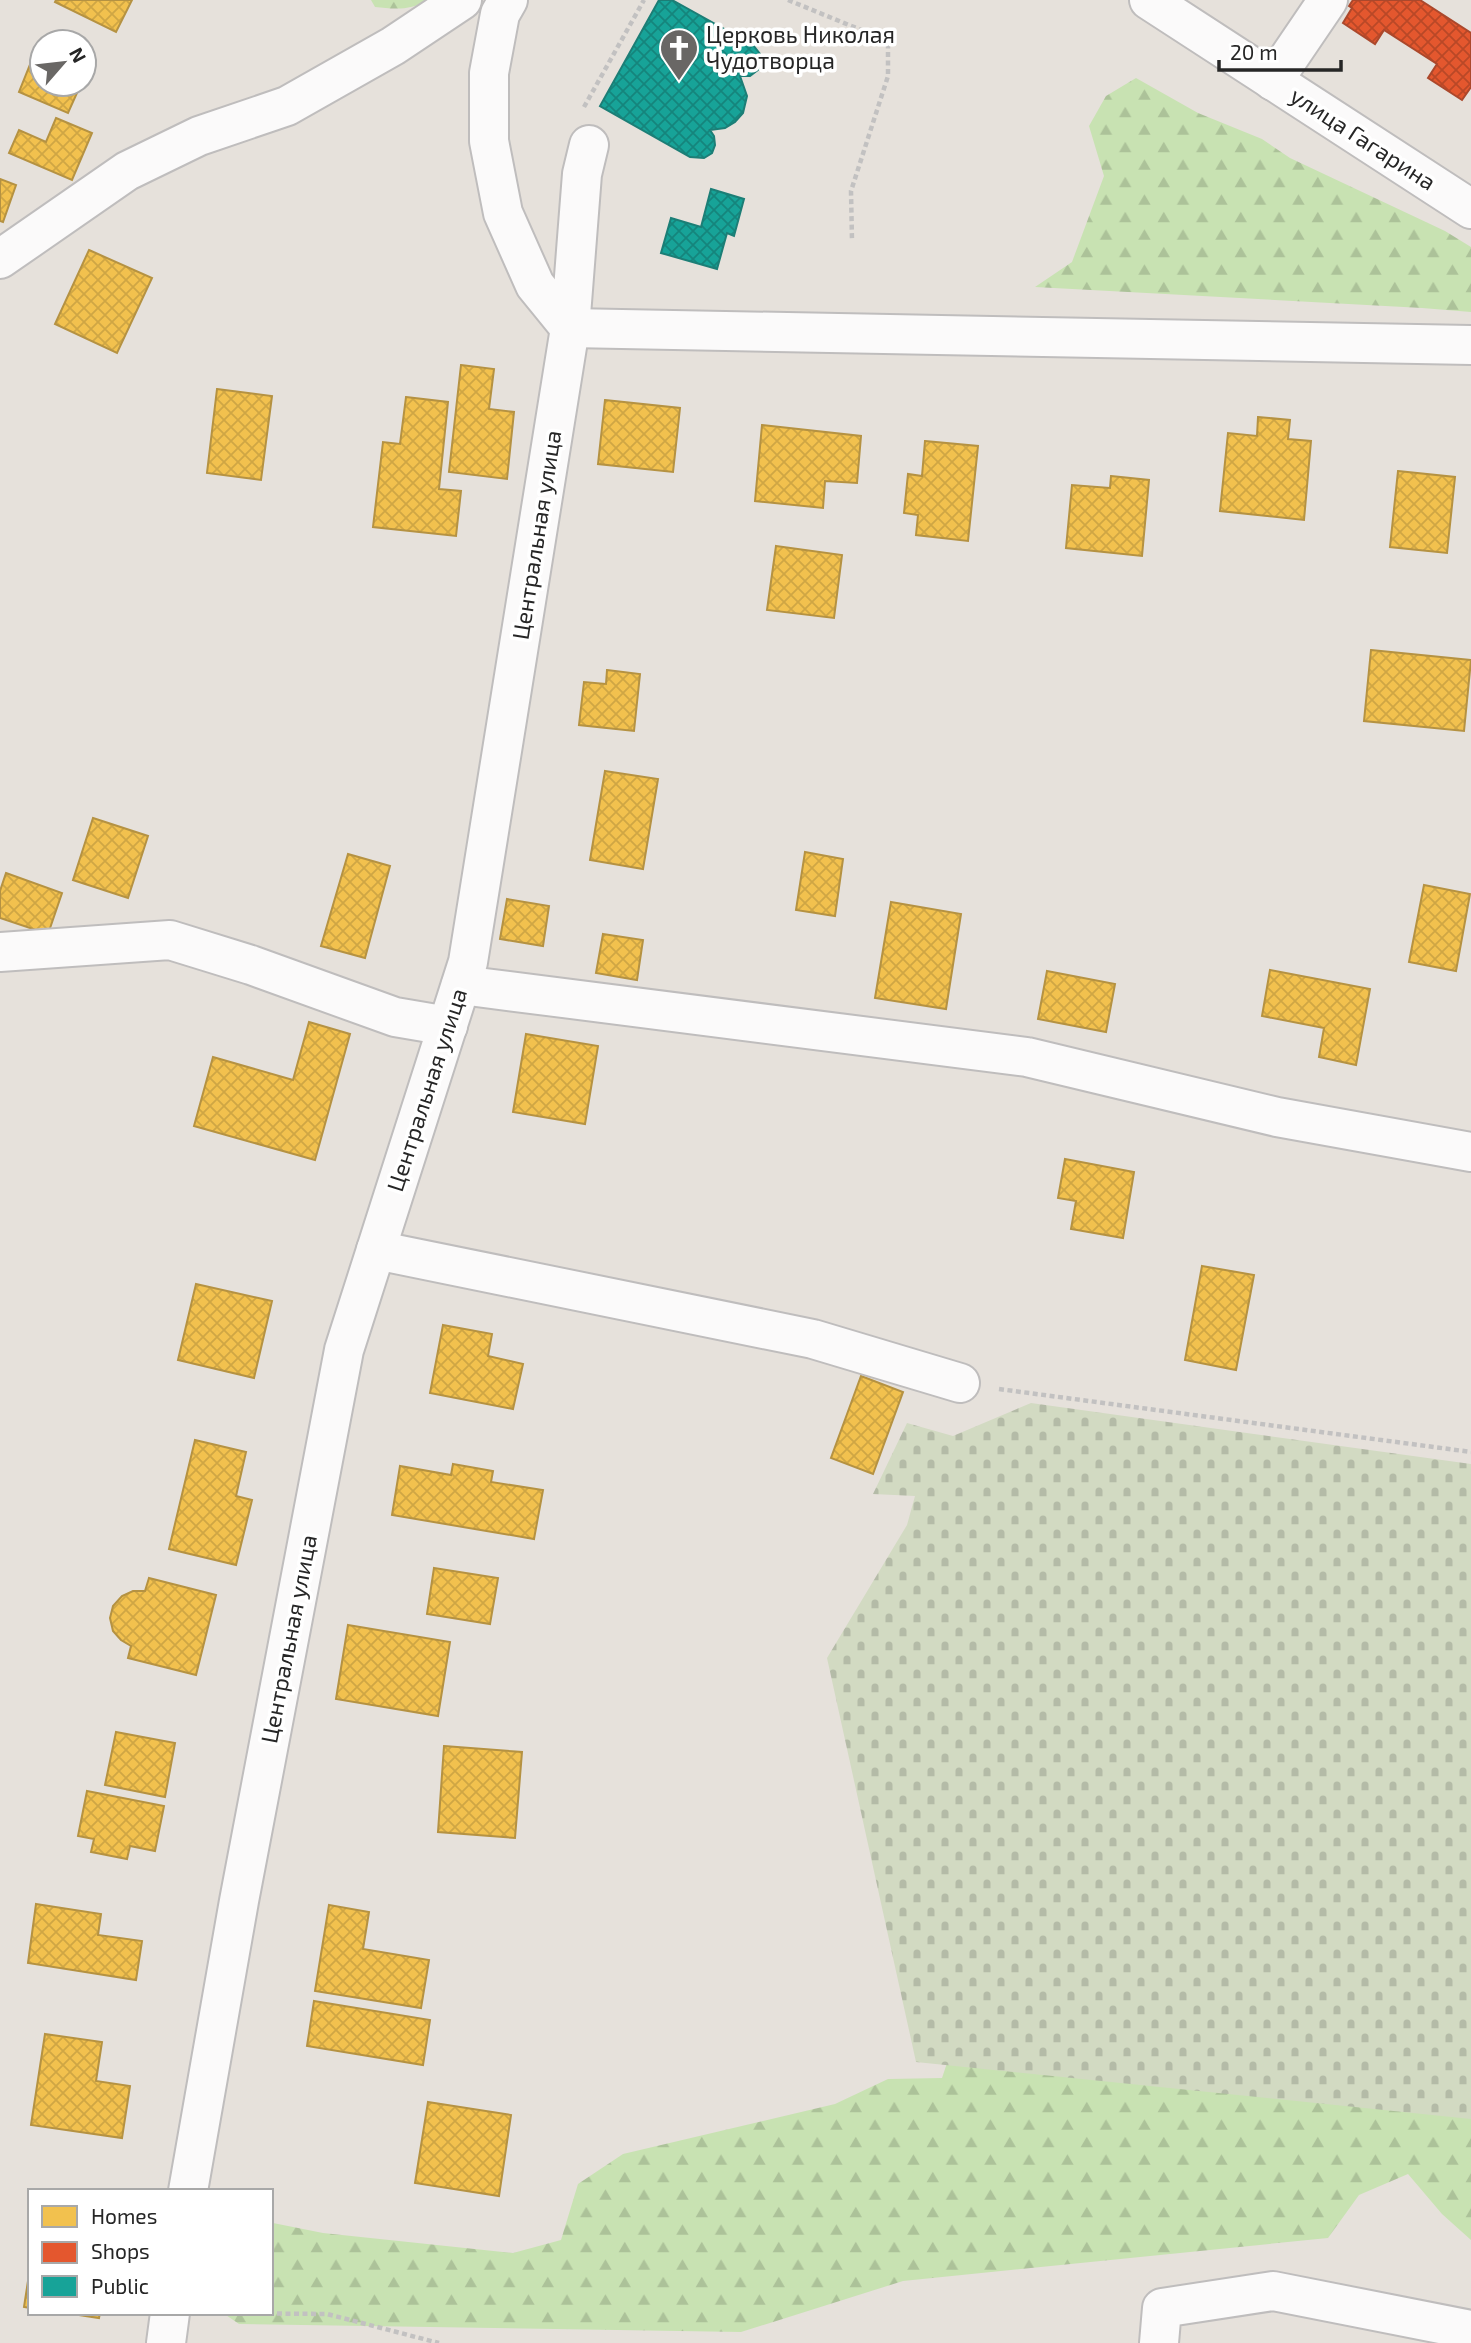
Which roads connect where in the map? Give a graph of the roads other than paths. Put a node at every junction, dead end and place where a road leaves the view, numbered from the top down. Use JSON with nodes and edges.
{"nodes":[{"id":1,"x":462,"y":0,"type":"edge"},
{"id":2,"x":508,"y":0,"type":"edge"},
{"id":3,"x":1149,"y":0,"type":"edge"},
{"id":4,"x":1328,"y":0,"type":"edge"},
{"id":5,"x":1273,"y":81,"type":"junction"},
{"id":6,"x":589,"y":145,"type":"road end"},
{"id":7,"x":1471,"y":209,"type":"edge"},
{"id":8,"x":0,"y":259,"type":"edge"},
{"id":9,"x":570,"y":328,"type":"junction"},
{"id":10,"x":1471,"y":345,"type":"edge"},
{"id":11,"x":0,"y":953,"type":"edge"},
{"id":12,"x":461,"y":985,"type":"junction"},
{"id":13,"x":448,"y":1026,"type":"junction"},
{"id":14,"x":1471,"y":1152,"type":"edge"},
{"id":15,"x":376,"y":1250,"type":"junction"},
{"id":16,"x":960,"y":1384,"type":"road end"},
{"id":17,"x":188,"y":2189,"type":"edge"},
{"id":18,"x":170,"y":2315,"type":"edge"},
{"id":19,"x":1471,"y":2330,"type":"edge"},
{"id":20,"x":166,"y":2343,"type":"edge"},
{"id":21,"x":1159,"y":2343,"type":"edge"}],
"edges":[{"from":1,"to":8,"type":"street"},
{"from":2,"to":9,"type":"street"},
{"from":3,"to":5,"type":"street","name":"улица Гагарина"},
{"from":4,"to":5,"type":"street"},
{"from":5,"to":7,"type":"street","name":"улица Гагарина"},
{"from":6,"to":9,"type":"street","name":"Центральная улица"},
{"from":9,"to":10,"type":"street"},
{"from":9,"to":12,"type":"street","name":"Центральная улица"},
{"from":11,"to":13,"type":"street"},
{"from":12,"to":13,"type":"street","name":"Центральная улица"},
{"from":12,"to":14,"type":"street"},
{"from":13,"to":15,"type":"street","name":"Центральная улица"},
{"from":15,"to":16,"type":"street"},
{"from":15,"to":17,"type":"street","name":"Центральная улица"},
{"from":18,"to":20,"type":"street"},
{"from":19,"to":21,"type":"street"}]}
